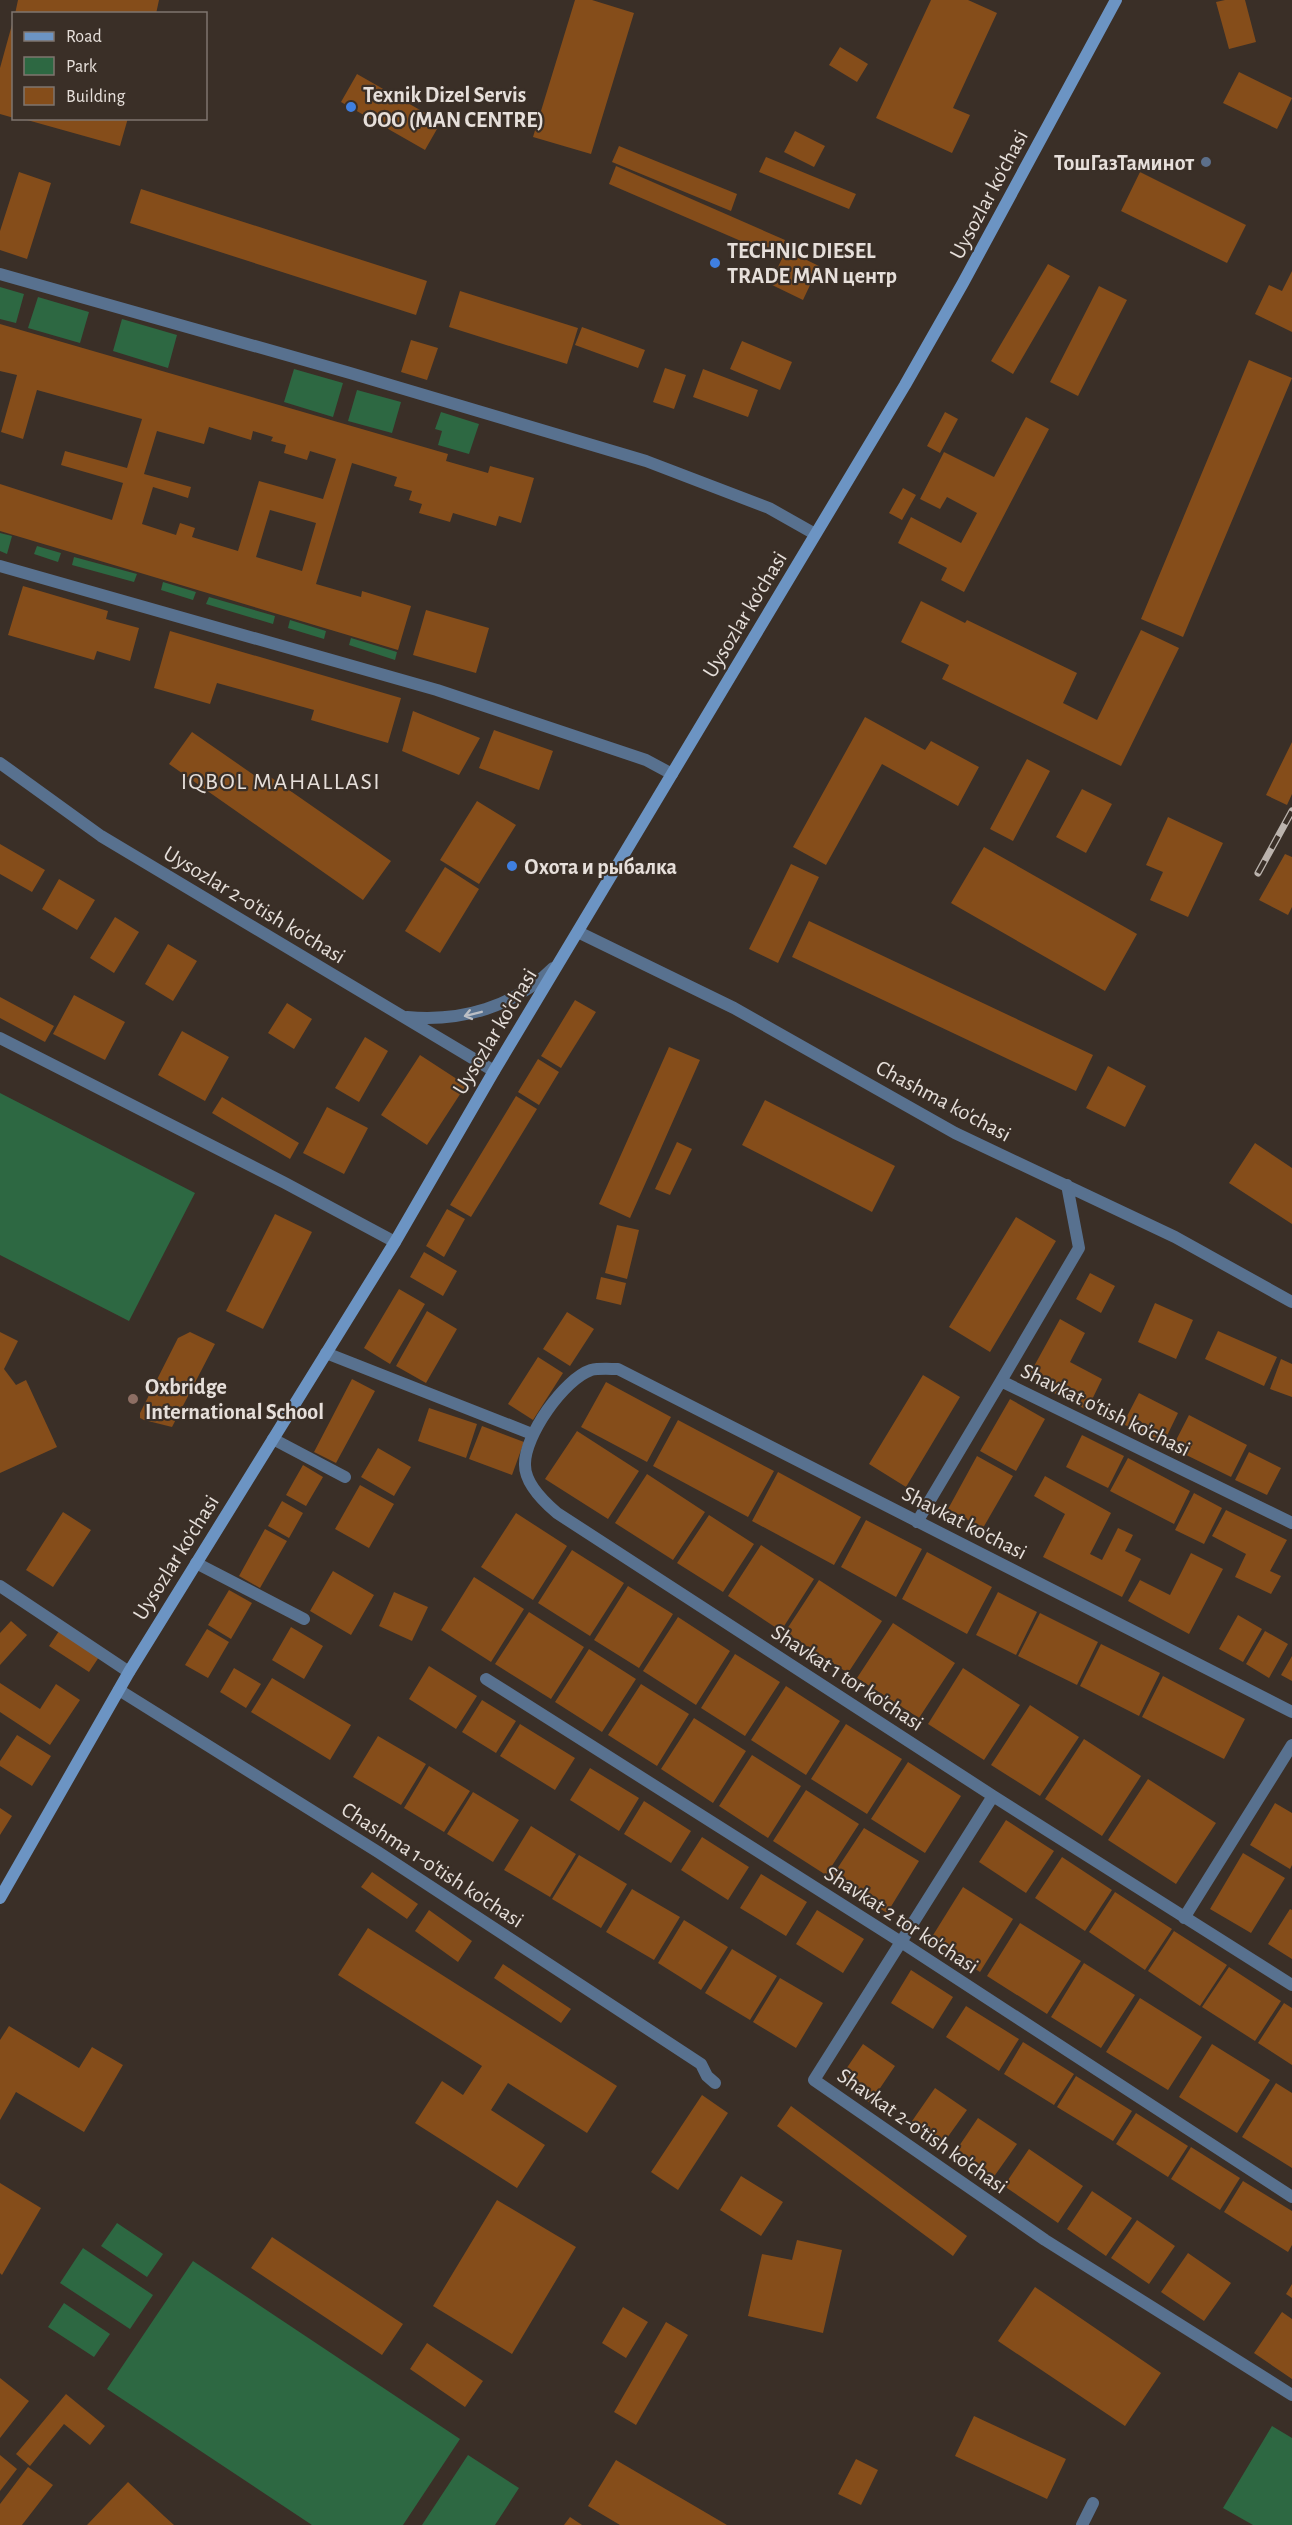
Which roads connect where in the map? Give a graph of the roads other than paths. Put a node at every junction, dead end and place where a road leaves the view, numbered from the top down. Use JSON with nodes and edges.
{"nodes":[{"id":1,"x":1116,"y":0,"type":"edge"},
{"id":2,"x":0,"y":274,"type":"edge"},
{"id":3,"x":816,"y":534,"type":"junction"},
{"id":4,"x":0,"y":566,"type":"edge"},
{"id":5,"x":0,"y":763,"type":"edge"},
{"id":6,"x":672,"y":774,"type":"junction"},
{"id":7,"x":578,"y":932,"type":"junction"},
{"id":8,"x":558,"y":963,"type":"junction"},
{"id":9,"x":403,"y":1017,"type":"junction"},
{"id":10,"x":0,"y":1038,"type":"edge"},
{"id":11,"x":494,"y":1071,"type":"junction"},
{"id":12,"x":1067,"y":1185,"type":"junction"},
{"id":13,"x":394,"y":1242,"type":"junction"},
{"id":14,"x":1292,"y":1302,"type":"edge"},
{"id":15,"x":326,"y":1353,"type":"junction"},
{"id":16,"x":618,"y":1369,"type":"joint"},
{"id":17,"x":1001,"y":1381,"type":"junction"},
{"id":18,"x":532,"y":1434,"type":"junction"},
{"id":19,"x":273,"y":1439,"type":"junction"},
{"id":20,"x":345,"y":1477,"type":"dead end"},
{"id":21,"x":917,"y":1522,"type":"junction"},
{"id":22,"x":1292,"y":1523,"type":"edge"},
{"id":23,"x":196,"y":1563,"type":"junction"},
{"id":24,"x":0,"y":1586,"type":"edge"},
{"id":25,"x":304,"y":1619,"type":"dead end"},
{"id":26,"x":129,"y":1672,"type":"junction"},
{"id":27,"x":486,"y":1679,"type":"dead end"},
{"id":28,"x":119,"y":1690,"type":"junction"},
{"id":29,"x":1292,"y":1712,"type":"edge"},
{"id":30,"x":1292,"y":1745,"type":"edge"},
{"id":31,"x":993,"y":1796,"type":"junction"},
{"id":32,"x":0,"y":1898,"type":"edge"},
{"id":33,"x":1184,"y":1918,"type":"junction"},
{"id":34,"x":901,"y":1942,"type":"junction"},
{"id":35,"x":1292,"y":1985,"type":"edge"},
{"id":36,"x":715,"y":2083,"type":"dead end"},
{"id":37,"x":1292,"y":2197,"type":"edge"},
{"id":38,"x":1292,"y":2395,"type":"edge"},
{"id":39,"x":1094,"y":2503,"type":"dead end"},
{"id":40,"x":1082,"y":2525,"type":"edge"}],
"edges":[{"from":1,"to":3,"type":"main road","name":"Uysozlar ko'chasi"},
{"from":2,"to":3,"type":"street"},
{"from":3,"to":6,"type":"main road","name":"Uysozlar ko'chasi"},
{"from":4,"to":6,"type":"street"},
{"from":5,"to":9,"type":"street","name":"Uysozlar 2-o'tish ko'chasi"},
{"from":6,"to":7,"type":"main road","name":"Uysozlar ko'chasi"},
{"from":7,"to":8,"type":"main road","name":"Uysozlar ko'chasi"},
{"from":7,"to":12,"type":"street","name":"Chashma ko'chasi"},
{"from":8,"to":9,"type":"street","one_way":true},
{"from":8,"to":11,"type":"main road","name":"Uysozlar ko'chasi"},
{"from":9,"to":11,"type":"street","name":"Uysozlar 2-o'tish ko'chasi"},
{"from":10,"to":13,"type":"street"},
{"from":11,"to":13,"type":"main road","name":"Uysozlar ko'chasi"},
{"from":12,"to":14,"type":"street","name":"Chashma ko'chasi"},
{"from":12,"to":17,"type":"street","name":"Shavkat o'tish ko'chasi"},
{"from":13,"to":15,"type":"main road","name":"Uysozlar ko'chasi"},
{"from":15,"to":18,"type":"street"},
{"from":15,"to":19,"type":"main road","name":"Uysozlar ko'chasi"},
{"from":16,"to":18,"type":"street","name":"Shavkat 1 tor ko'chasi"},
{"from":16,"to":21,"type":"street","name":"Shavkat ko'chasi"},
{"from":17,"to":21,"type":"street"},
{"from":17,"to":22,"type":"street","name":"Shavkat o'tish ko'chasi"},
{"from":18,"to":31,"type":"street","name":"Shavkat 1 tor ko'chasi"},
{"from":19,"to":20,"type":"street"},
{"from":19,"to":23,"type":"main road","name":"Uysozlar ko'chasi"},
{"from":21,"to":29,"type":"street","name":"Shavkat ko'chasi"},
{"from":23,"to":25,"type":"street"},
{"from":23,"to":26,"type":"main road","name":"Uysozlar ko'chasi"},
{"from":24,"to":26,"type":"street"},
{"from":26,"to":28,"type":"main road","name":"Uysozlar ko'chasi"},
{"from":27,"to":34,"type":"street","name":"Shavkat 2 tor ko'chasi"},
{"from":28,"to":32,"type":"main road","name":"Uysozlar ko'chasi"},
{"from":28,"to":36,"type":"street","name":"Chashma 1-o'tish ko'chasi"},
{"from":30,"to":33,"type":"street"},
{"from":31,"to":33,"type":"street","name":"Shavkat 1 tor ko'chasi"},
{"from":31,"to":34,"type":"street","name":"Shavkat 2-o'tish ko'chasi"},
{"from":33,"to":35,"type":"street","name":"Shavkat 1 tor ko'chasi"},
{"from":34,"to":37,"type":"street","name":"Shavkat 2 tor ko'chasi"},
{"from":34,"to":38,"type":"street","name":"Shavkat 2-o'tish ko'chasi"},
{"from":39,"to":40,"type":"street"}]}
